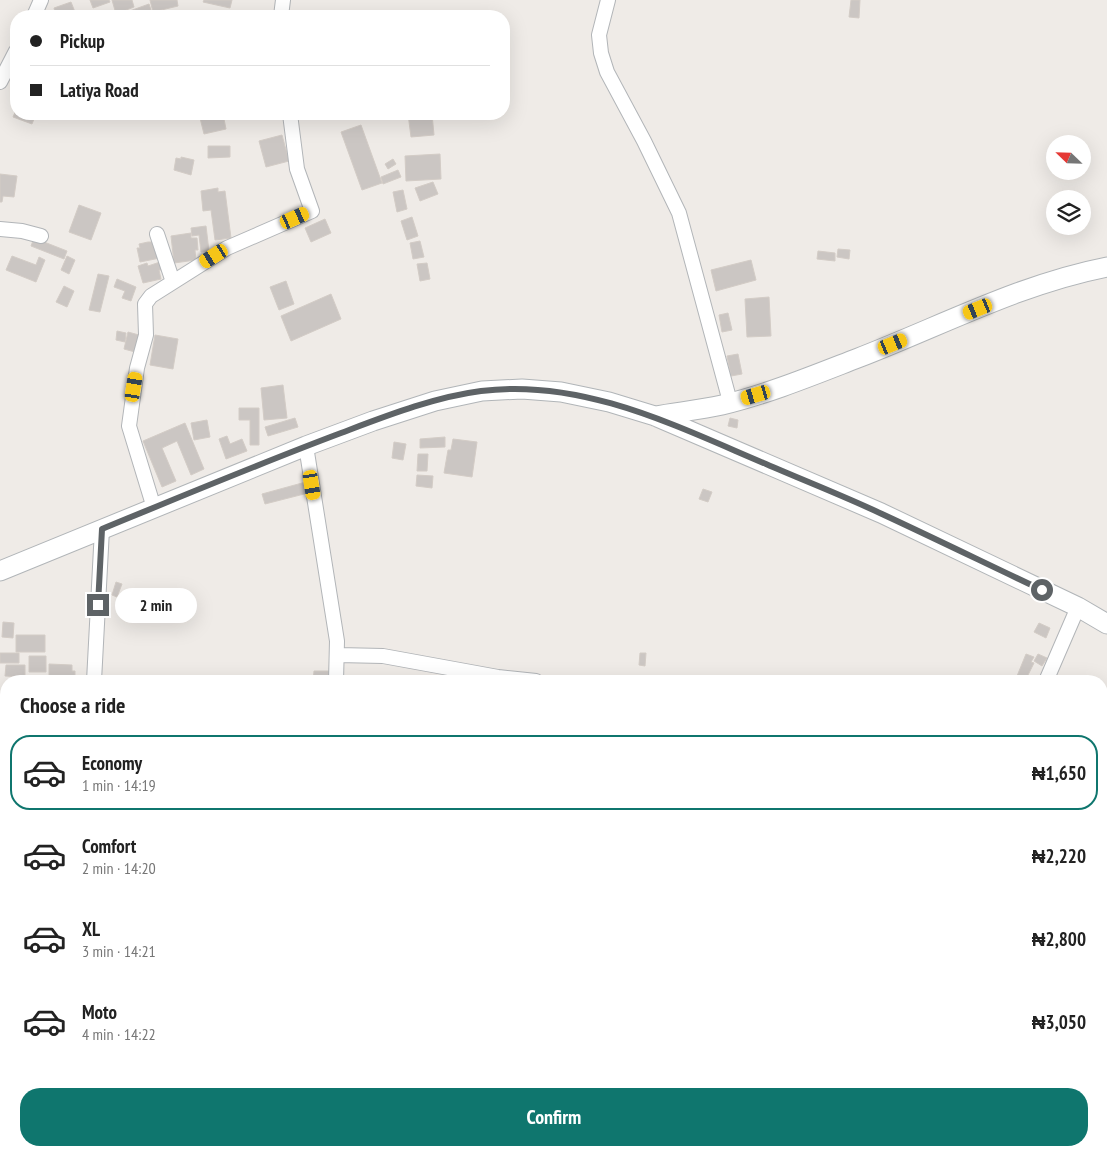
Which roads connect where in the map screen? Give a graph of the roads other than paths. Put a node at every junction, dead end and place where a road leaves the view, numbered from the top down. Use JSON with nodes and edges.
{"nodes":[{"id":1,"x":608,"y":0,"type":"edge"},
{"id":2,"x":10,"y":63,"type":"edge"},
{"id":3,"x":0,"y":82,"type":"edge"},
{"id":4,"x":291,"y":120,"type":"edge"},
{"id":5,"x":0,"y":229,"type":"edge"},
{"id":6,"x":157,"y":234,"type":"dead end"},
{"id":7,"x":41,"y":236,"type":"dead end"},
{"id":8,"x":1107,"y":267,"type":"edge"},
{"id":9,"x":173,"y":282,"type":"junction"},
{"id":10,"x":729,"y":398,"type":"dead end"},
{"id":11,"x":655,"y":416,"type":"junction"},
{"id":12,"x":306,"y":446,"type":"junction"},
{"id":13,"x":154,"y":508,"type":"junction"},
{"id":14,"x":102,"y":529,"type":"junction"},
{"id":15,"x":0,"y":571,"type":"edge"},
{"id":16,"x":1078,"y":608,"type":"junction"},
{"id":17,"x":1107,"y":624,"type":"edge"},
{"id":18,"x":338,"y":655,"type":"junction"},
{"id":19,"x":94,"y":675,"type":"edge"},
{"id":20,"x":336,"y":675,"type":"edge"},
{"id":21,"x":487,"y":675,"type":"edge"},
{"id":22,"x":1049,"y":675,"type":"edge"}],
"edges":[{"from":1,"to":10,"type":"street"},
{"from":2,"to":3,"type":"street"},
{"from":4,"to":9,"type":"street"},
{"from":5,"to":7,"type":"street"},
{"from":6,"to":9,"type":"street"},
{"from":8,"to":11,"type":"street"},
{"from":9,"to":13,"type":"street"},
{"from":11,"to":12,"type":"street"},
{"from":11,"to":16,"type":"street"},
{"from":12,"to":13,"type":"street"},
{"from":12,"to":18,"type":"street"},
{"from":13,"to":14,"type":"street"},
{"from":14,"to":15,"type":"street"},
{"from":14,"to":19,"type":"street"},
{"from":16,"to":17,"type":"street"},
{"from":16,"to":22,"type":"street"},
{"from":18,"to":20,"type":"street"},
{"from":18,"to":21,"type":"street"}]}
